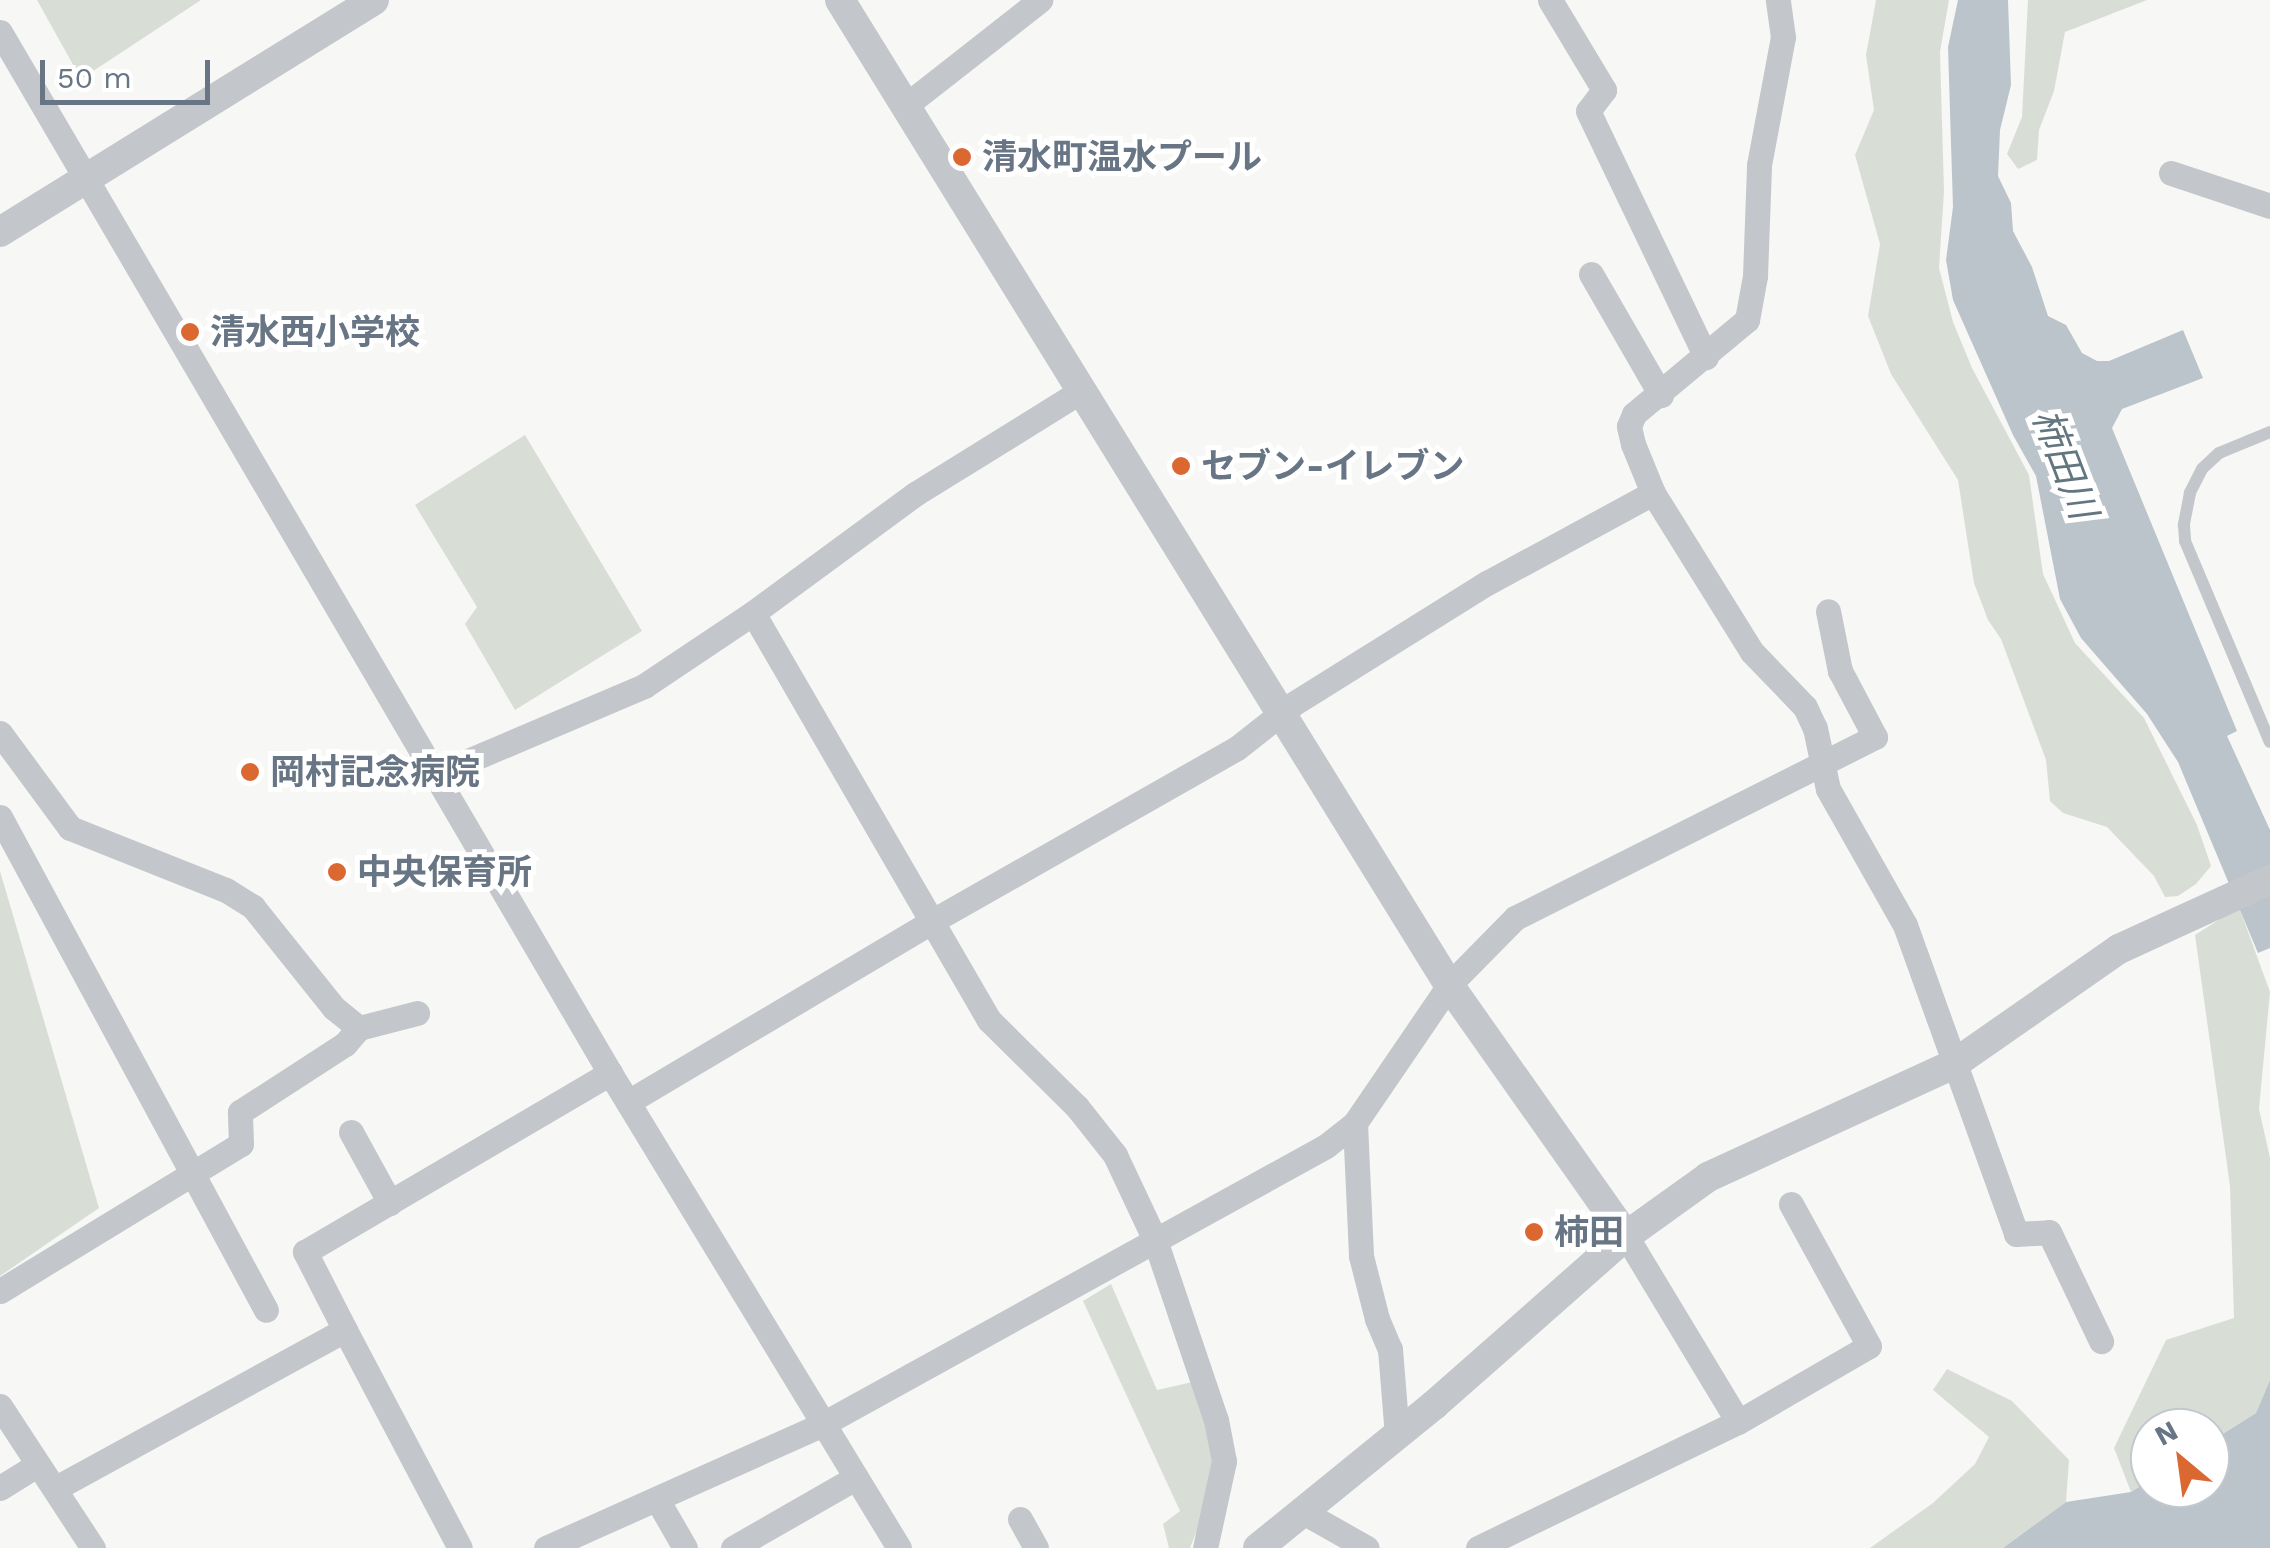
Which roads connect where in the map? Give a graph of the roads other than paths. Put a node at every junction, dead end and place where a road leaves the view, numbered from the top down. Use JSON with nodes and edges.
{"nodes":[{"id":1,"x":374,"y":0,"type":"edge"},
{"id":2,"x":840,"y":0,"type":"edge"},
{"id":3,"x":1040,"y":0,"type":"edge"},
{"id":4,"x":1550,"y":0,"type":"edge"},
{"id":5,"x":1778,"y":0,"type":"edge"},
{"id":6,"x":0,"y":32,"type":"edge"},
{"id":7,"x":905,"y":106,"type":"junction"},
{"id":8,"x":2171,"y":173,"type":"dead end"},
{"id":9,"x":89,"y":180,"type":"junction"},
{"id":10,"x":2270,"y":206,"type":"edge"},
{"id":11,"x":0,"y":232,"type":"edge"},
{"id":12,"x":1591,"y":274,"type":"dead end"},
{"id":13,"x":1706,"y":356,"type":"junction"},
{"id":14,"x":1081,"y":391,"type":"junction"},
{"id":15,"x":1661,"y":395,"type":"junction"},
{"id":16,"x":2270,"y":432,"type":"edge"},
{"id":17,"x":1653,"y":493,"type":"junction"},
{"id":18,"x":1828,"y":612,"type":"dead end"},
{"id":19,"x":753,"y":613,"type":"junction"},
{"id":20,"x":1282,"y":716,"type":"junction"},
{"id":21,"x":0,"y":733,"type":"edge"},
{"id":22,"x":2270,"y":742,"type":"edge"},
{"id":23,"x":1820,"y":766,"type":"junction"},
{"id":24,"x":436,"y":774,"type":"junction"},
{"id":25,"x":0,"y":816,"type":"edge"},
{"id":26,"x":2270,"y":880,"type":"edge"},
{"id":27,"x":929,"y":923,"type":"junction"},
{"id":28,"x":1449,"y":985,"type":"junction"},
{"id":29,"x":417,"y":1013,"type":"dead end"},
{"id":30,"x":359,"y":1028,"type":"junction"},
{"id":31,"x":1954,"y":1064,"type":"junction"},
{"id":32,"x":610,"y":1074,"type":"junction"},
{"id":33,"x":628,"y":1102,"type":"junction"},
{"id":34,"x":1355,"y":1123,"type":"junction"},
{"id":35,"x":351,"y":1132,"type":"dead end"},
{"id":36,"x":190,"y":1176,"type":"junction"},
{"id":37,"x":390,"y":1203,"type":"junction"},
{"id":38,"x":1790,"y":1204,"type":"dead end"},
{"id":39,"x":1626,"y":1236,"type":"junction"},
{"id":40,"x":1154,"y":1240,"type":"junction"},
{"id":41,"x":0,"y":1292,"type":"edge"},
{"id":42,"x":266,"y":1310,"type":"dead end"},
{"id":43,"x":345,"y":1330,"type":"junction"},
{"id":44,"x":2101,"y":1340,"type":"dead end"},
{"id":45,"x":0,"y":1406,"type":"edge"},
{"id":46,"x":1738,"y":1422,"type":"junction"},
{"id":47,"x":821,"y":1425,"type":"junction"},
{"id":48,"x":1397,"y":1436,"type":"junction"},
{"id":49,"x":37,"y":1465,"type":"junction"},
{"id":50,"x":854,"y":1478,"type":"junction"},
{"id":51,"x":0,"y":1488,"type":"edge"},
{"id":52,"x":56,"y":1488,"type":"junction"},
{"id":53,"x":658,"y":1501,"type":"junction"},
{"id":54,"x":1303,"y":1512,"type":"junction"},
{"id":55,"x":1020,"y":1519,"type":"dead end"},
{"id":56,"x":94,"y":1548,"type":"edge"},
{"id":57,"x":460,"y":1548,"type":"edge"},
{"id":58,"x":546,"y":1548,"type":"edge"},
{"id":59,"x":685,"y":1548,"type":"edge"},
{"id":60,"x":734,"y":1548,"type":"edge"},
{"id":61,"x":899,"y":1548,"type":"edge"},
{"id":62,"x":1036,"y":1548,"type":"edge"},
{"id":63,"x":1204,"y":1548,"type":"edge"},
{"id":64,"x":1258,"y":1548,"type":"edge"},
{"id":65,"x":1367,"y":1548,"type":"edge"},
{"id":66,"x":1478,"y":1548,"type":"edge"}],
"edges":[{"from":1,"to":9,"type":"street"},
{"from":2,"to":7,"type":"street"},
{"from":3,"to":7,"type":"street"},
{"from":4,"to":13,"type":"street"},
{"from":5,"to":13,"type":"street"},
{"from":6,"to":9,"type":"street"},
{"from":7,"to":14,"type":"street"},
{"from":8,"to":10,"type":"street"},
{"from":9,"to":11,"type":"street"},
{"from":9,"to":24,"type":"street"},
{"from":12,"to":15,"type":"street"},
{"from":13,"to":15,"type":"street"},
{"from":14,"to":19,"type":"street"},
{"from":14,"to":20,"type":"street"},
{"from":15,"to":17,"type":"street"},
{"from":16,"to":22,"type":"lane"},
{"from":17,"to":20,"type":"street"},
{"from":17,"to":23,"type":"street"},
{"from":18,"to":23,"type":"street"},
{"from":19,"to":24,"type":"street"},
{"from":19,"to":27,"type":"street"},
{"from":20,"to":27,"type":"street"},
{"from":20,"to":28,"type":"street"},
{"from":21,"to":30,"type":"street"},
{"from":23,"to":28,"type":"street"},
{"from":23,"to":31,"type":"street"},
{"from":24,"to":32,"type":"street"},
{"from":25,"to":36,"type":"street"},
{"from":26,"to":31,"type":"street"},
{"from":27,"to":33,"type":"street"},
{"from":27,"to":40,"type":"street"},
{"from":28,"to":34,"type":"street"},
{"from":28,"to":39,"type":"street"},
{"from":29,"to":30,"type":"street"},
{"from":30,"to":36,"type":"street"},
{"from":31,"to":39,"type":"street"},
{"from":31,"to":44,"type":"street"},
{"from":32,"to":33,"type":"street"},
{"from":32,"to":37,"type":"street"},
{"from":33,"to":47,"type":"street"},
{"from":34,"to":40,"type":"street"},
{"from":34,"to":48,"type":"street"},
{"from":35,"to":37,"type":"street"},
{"from":36,"to":41,"type":"street"},
{"from":36,"to":42,"type":"street"},
{"from":37,"to":43,"type":"street"},
{"from":38,"to":46,"type":"street"},
{"from":39,"to":46,"type":"street"},
{"from":39,"to":48,"type":"street"},
{"from":40,"to":47,"type":"street"},
{"from":40,"to":63,"type":"street"},
{"from":43,"to":52,"type":"street"},
{"from":43,"to":57,"type":"street"},
{"from":45,"to":49,"type":"street"},
{"from":46,"to":66,"type":"street"},
{"from":47,"to":50,"type":"street"},
{"from":47,"to":53,"type":"street"},
{"from":48,"to":54,"type":"street"},
{"from":49,"to":51,"type":"street"},
{"from":49,"to":52,"type":"street"},
{"from":50,"to":60,"type":"street"},
{"from":50,"to":61,"type":"street"},
{"from":52,"to":56,"type":"street"},
{"from":53,"to":58,"type":"street"},
{"from":53,"to":59,"type":"street"},
{"from":54,"to":64,"type":"street"},
{"from":54,"to":65,"type":"street"},
{"from":55,"to":62,"type":"street"}]}
